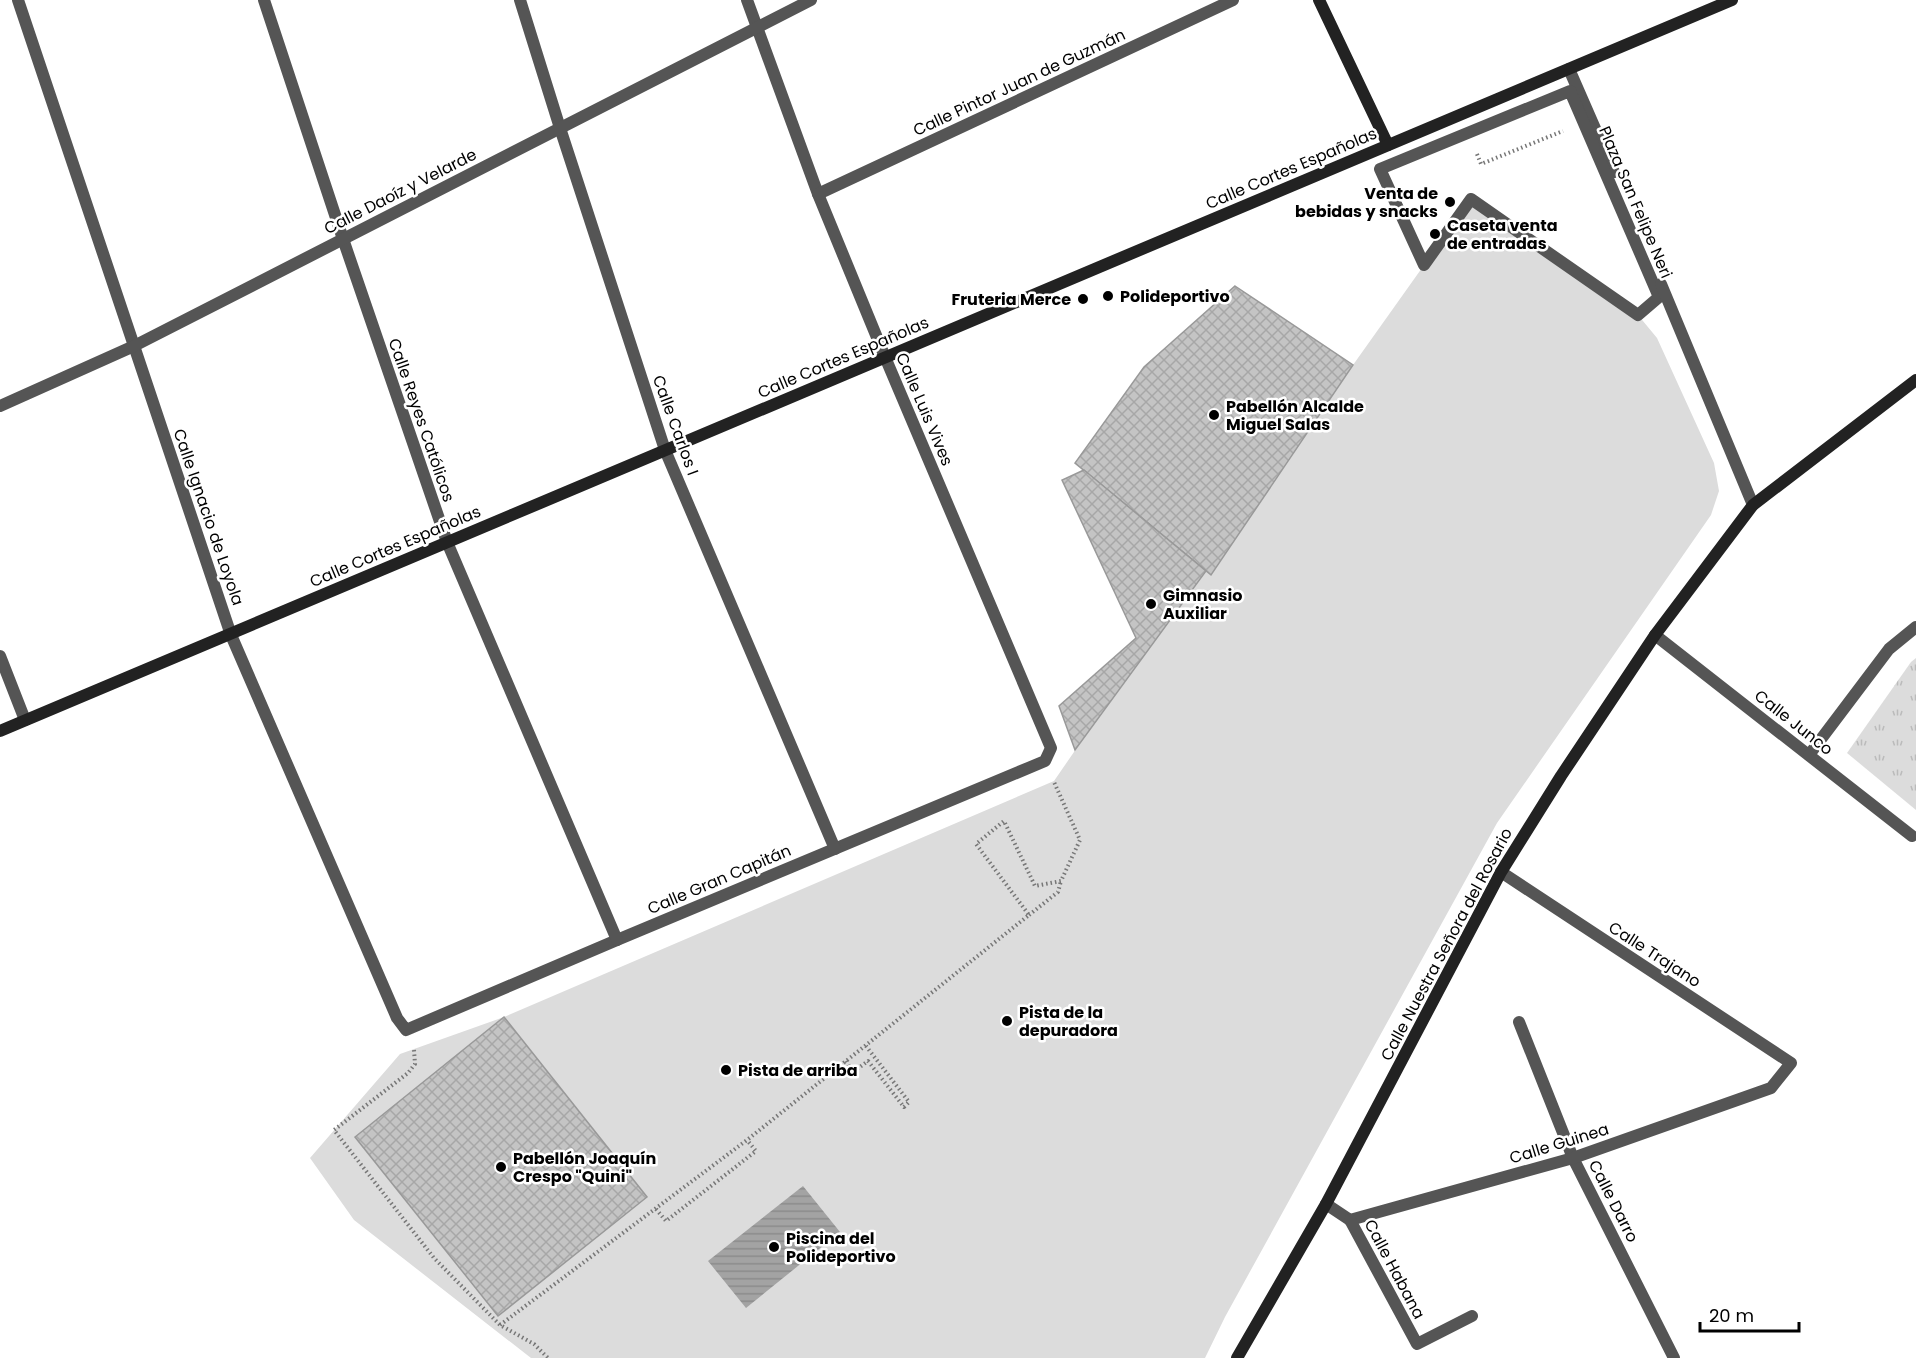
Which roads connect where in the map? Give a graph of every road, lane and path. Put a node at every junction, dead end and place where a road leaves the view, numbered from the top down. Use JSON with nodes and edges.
{"nodes":[{"id":1,"x":18,"y":0,"type":"edge"},
{"id":2,"x":264,"y":0,"type":"edge"},
{"id":3,"x":520,"y":0,"type":"edge"},
{"id":4,"x":747,"y":0,"type":"edge"},
{"id":5,"x":812,"y":0,"type":"edge"},
{"id":6,"x":1233,"y":0,"type":"edge"},
{"id":7,"x":1319,"y":0,"type":"edge"},
{"id":8,"x":1732,"y":0,"type":"edge"},
{"id":9,"x":756,"y":28,"type":"junction"},
{"id":10,"x":1569,"y":69,"type":"junction"},
{"id":11,"x":1584,"y":122,"type":"junction"},
{"id":12,"x":560,"y":128,"type":"junction"},
{"id":13,"x":1468,"y":133,"type":"junction"},
{"id":14,"x":1388,"y":145,"type":"junction"},
{"id":15,"x":818,"y":194,"type":"junction"},
{"id":16,"x":343,"y":239,"type":"junction"},
{"id":17,"x":134,"y":346,"type":"junction"},
{"id":18,"x":885,"y":357,"type":"junction"},
{"id":19,"x":1916,"y":380,"type":"edge"},
{"id":20,"x":0,"y":406,"type":"edge"},
{"id":21,"x":665,"y":450,"type":"junction"},
{"id":22,"x":1753,"y":505,"type":"junction"},
{"id":23,"x":447,"y":542,"type":"junction"},
{"id":24,"x":1916,"y":627,"type":"edge"},
{"id":25,"x":231,"y":635,"type":"junction"},
{"id":26,"x":1655,"y":635,"type":"junction"},
{"id":27,"x":0,"y":656,"type":"edge"},
{"id":28,"x":25,"y":720,"type":"junction"},
{"id":29,"x":0,"y":731,"type":"edge"},
{"id":30,"x":1809,"y":755,"type":"junction"},
{"id":31,"x":1045,"y":761,"type":"joint"},
{"id":32,"x":1053,"y":781,"type":"dead end"},
{"id":33,"x":1912,"y":836,"type":"dead end"},
{"id":34,"x":835,"y":849,"type":"junction"},
{"id":35,"x":1501,"y":872,"type":"junction"},
{"id":36,"x":1061,"y":881,"type":"junction"},
{"id":37,"x":1029,"y":915,"type":"junction"},
{"id":38,"x":617,"y":939,"type":"junction"},
{"id":39,"x":1520,"y":1022,"type":"dead end"},
{"id":40,"x":406,"y":1030,"type":"junction"},
{"id":41,"x":866,"y":1046,"type":"junction"},
{"id":42,"x":846,"y":1061,"type":"junction"},
{"id":43,"x":1791,"y":1063,"type":"joint"},
{"id":44,"x":747,"y":1140,"type":"junction"},
{"id":45,"x":1573,"y":1158,"type":"junction"},
{"id":46,"x":1326,"y":1204,"type":"junction"},
{"id":47,"x":656,"y":1209,"type":"junction"},
{"id":48,"x":1350,"y":1220,"type":"junction"},
{"id":49,"x":1472,"y":1317,"type":"dead end"},
{"id":50,"x":500,"y":1325,"type":"junction"},
{"id":51,"x":548,"y":1358,"type":"edge"},
{"id":52,"x":1237,"y":1358,"type":"edge"},
{"id":53,"x":1674,"y":1358,"type":"edge"}],
"edges":[{"from":1,"to":17,"type":"street","name":"Calle Ignacio de Loyola"},
{"from":2,"to":16,"type":"street","name":"Calle Reyes Católicos"},
{"from":3,"to":12,"type":"street","name":"Calle Carlos I"},
{"from":4,"to":9,"type":"street","name":"Calle Luis Vives"},
{"from":5,"to":9,"type":"street","name":"Calle Daoíz y Velarde"},
{"from":6,"to":15,"type":"street","name":"Calle Pintor Juan de Guzmán"},
{"from":7,"to":14,"type":"street"},
{"from":8,"to":10,"type":"street","name":"Calle Cortes Españolas"},
{"from":9,"to":12,"type":"street","name":"Calle Daoíz y Velarde"},
{"from":9,"to":15,"type":"street","name":"Calle Luis Vives"},
{"from":10,"to":14,"type":"street","name":"Calle Cortes Españolas"},
{"from":10,"to":22,"type":"street","name":"Plaza San Felipe Neri"},
{"from":11,"to":13,"type":"street","name":"Plaza San Felipe Neri"},
{"from":11,"to":13,"type":"path"},
{"from":11,"to":13,"type":"street","name":"Plaza San Felipe Neri"},
{"from":12,"to":16,"type":"street","name":"Calle Daoíz y Velarde"},
{"from":12,"to":21,"type":"street","name":"Calle Carlos I"},
{"from":14,"to":18,"type":"street","name":"Calle Cortes Españolas"},
{"from":15,"to":18,"type":"street","name":"Calle Luis Vives"},
{"from":16,"to":17,"type":"street","name":"Calle Daoíz y Velarde"},
{"from":16,"to":23,"type":"street","name":"Calle Reyes Católicos"},
{"from":17,"to":20,"type":"street","name":"Calle Daoíz y Velarde"},
{"from":17,"to":25,"type":"street","name":"Calle Ignacio de Loyola"},
{"from":18,"to":21,"type":"street","name":"Calle Cortes Españolas"},
{"from":18,"to":31,"type":"street","name":"Calle Luis Vives"},
{"from":19,"to":22,"type":"street","name":"Calle Nuestra Señora del Rosario"},
{"from":21,"to":23,"type":"street","name":"Calle Cortes Españolas"},
{"from":21,"to":34,"type":"street","name":"Calle Carlos I"},
{"from":22,"to":26,"type":"street","name":"Calle Nuestra Señora del Rosario"},
{"from":23,"to":25,"type":"street","name":"Calle Cortes Españolas"},
{"from":23,"to":38,"type":"street","name":"Calle Reyes Católicos"},
{"from":24,"to":30,"type":"street"},
{"from":25,"to":28,"type":"street","name":"Calle Cortes Españolas"},
{"from":25,"to":40,"type":"street","name":"Calle Ignacio de Loyola"},
{"from":26,"to":30,"type":"street","name":"Calle Junco"},
{"from":26,"to":35,"type":"street","name":"Calle Nuestra Señora del Rosario"},
{"from":27,"to":28,"type":"street"},
{"from":28,"to":29,"type":"street","name":"Calle Cortes Españolas"},
{"from":30,"to":33,"type":"street","name":"Calle Junco"},
{"from":31,"to":34,"type":"street","name":"Calle Gran Capitán"},
{"from":32,"to":36,"type":"path"},
{"from":34,"to":38,"type":"street","name":"Calle Gran Capitán"},
{"from":35,"to":43,"type":"street","name":"Calle Trajano"},
{"from":35,"to":46,"type":"street","name":"Calle Nuestra Señora del Rosario"},
{"from":36,"to":37,"type":"path"},
{"from":36,"to":37,"type":"path"},
{"from":37,"to":41,"type":"path"},
{"from":38,"to":40,"type":"street","name":"Calle Gran Capitán"},
{"from":39,"to":45,"type":"street","name":"Calle Darro"},
{"from":40,"to":50,"type":"path"},
{"from":41,"to":42,"type":"path"},
{"from":41,"to":42,"type":"path"},
{"from":42,"to":44,"type":"path"},
{"from":43,"to":45,"type":"street","name":"Calle Guinea"},
{"from":44,"to":47,"type":"path"},
{"from":44,"to":47,"type":"path"},
{"from":45,"to":48,"type":"street","name":"Calle Guinea"},
{"from":45,"to":53,"type":"street","name":"Calle Darro"},
{"from":46,"to":48,"type":"street"},
{"from":46,"to":52,"type":"street","name":"Calle Nuestra Señora del Rosario"},
{"from":47,"to":50,"type":"path"},
{"from":48,"to":49,"type":"street","name":"Calle Habana"},
{"from":50,"to":51,"type":"path"}]}
